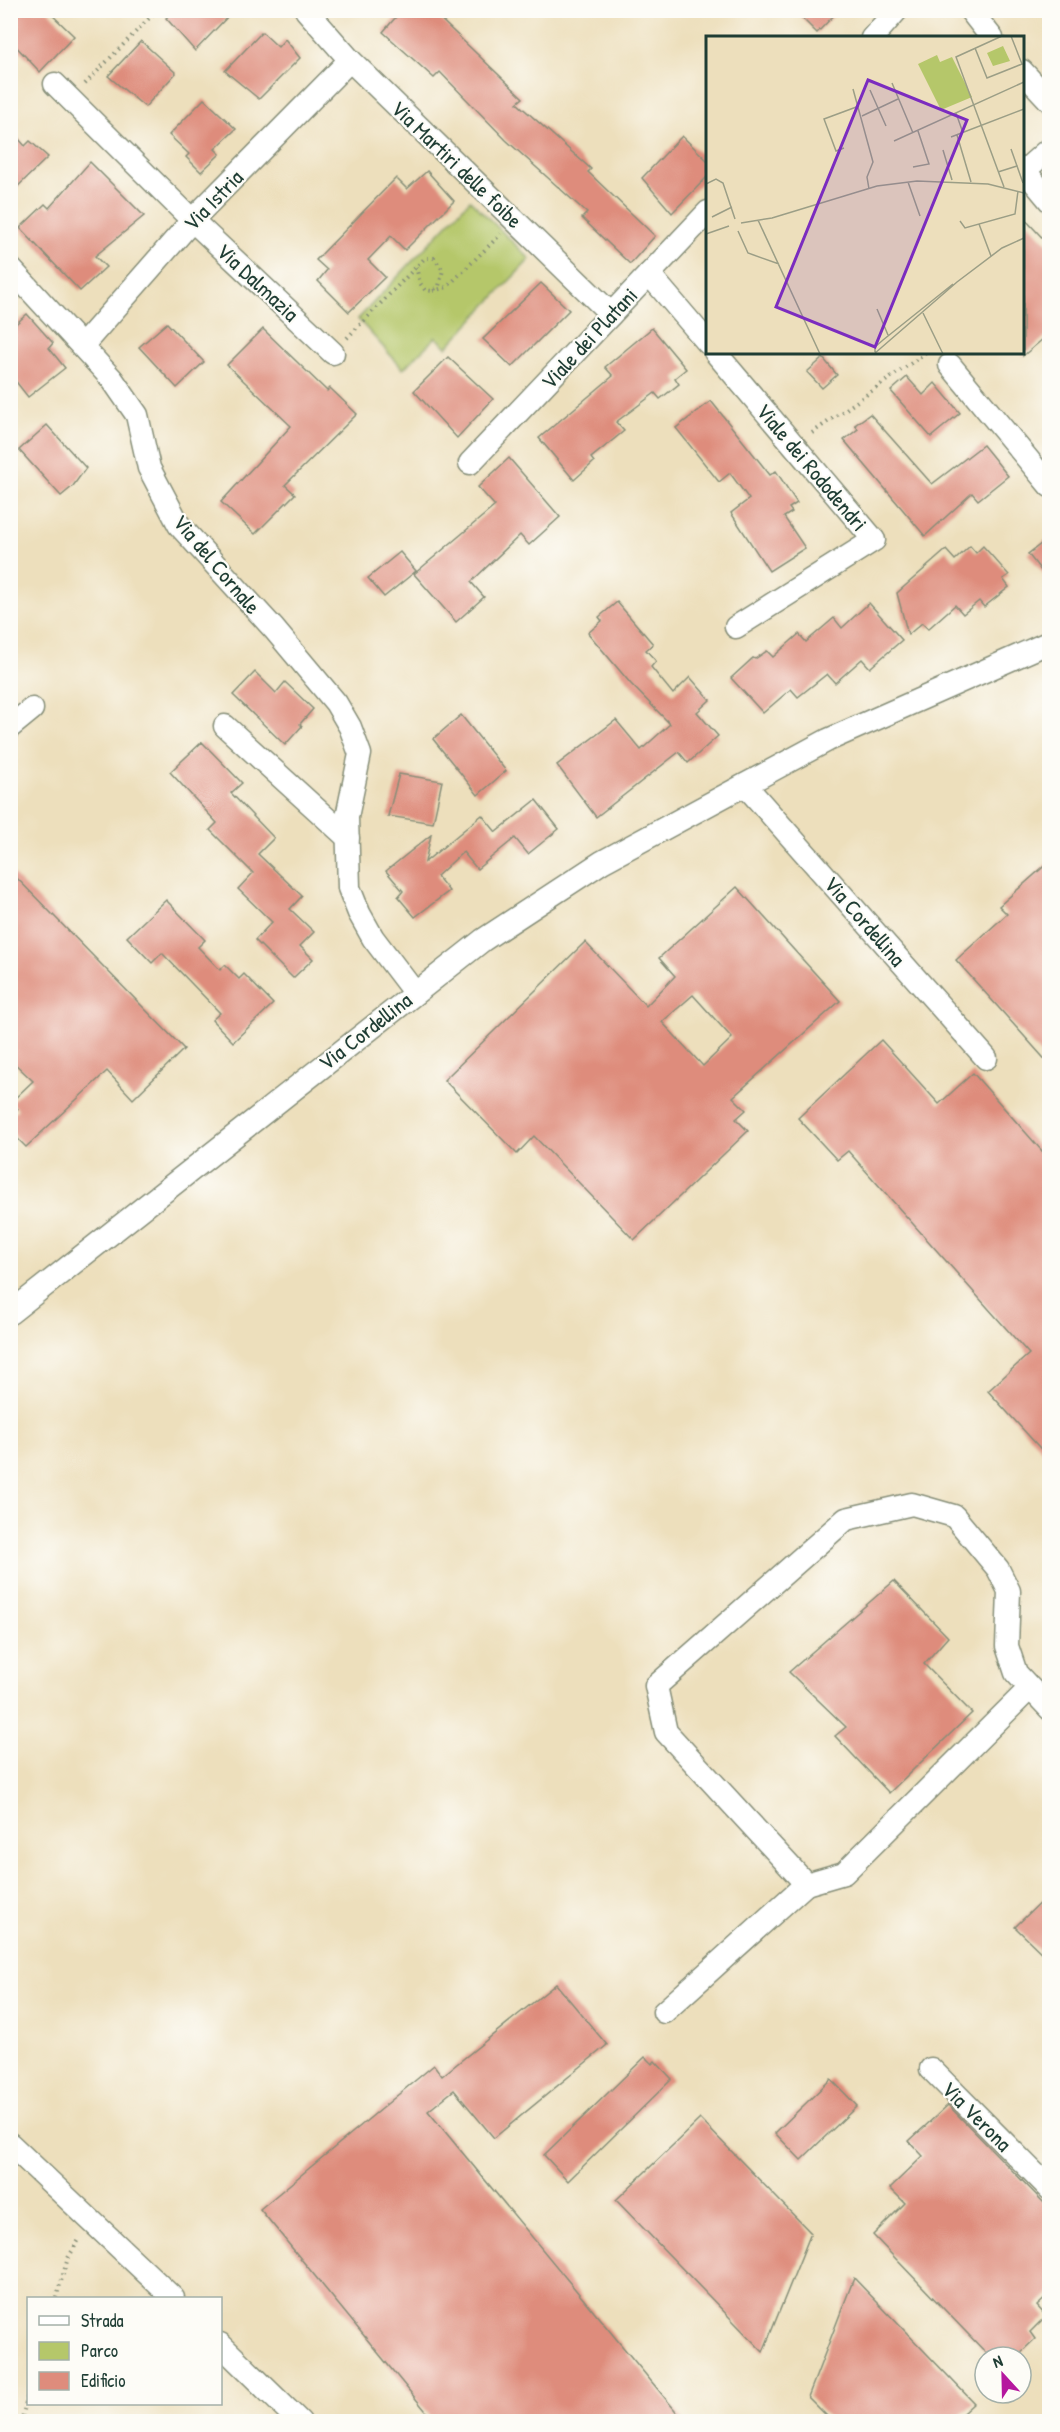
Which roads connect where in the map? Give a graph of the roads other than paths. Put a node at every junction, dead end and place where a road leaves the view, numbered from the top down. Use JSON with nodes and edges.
{"nodes":[{"id":1,"x":306,"y":10,"type":"edge"},
{"id":2,"x":897,"y":10,"type":"edge"},
{"id":3,"x":969,"y":10,"type":"edge"},
{"id":4,"x":874,"y":36,"type":"edge"},
{"id":5,"x":990,"y":36,"type":"edge"},
{"id":6,"x":350,"y":60,"type":"junction"},
{"id":7,"x":1024,"y":72,"type":"edge"},
{"id":8,"x":62,"y":91,"type":"road end"},
{"id":9,"x":1050,"y":101,"type":"edge"},
{"id":10,"x":1050,"y":148,"type":"edge"},
{"id":11,"x":1024,"y":172,"type":"edge"},
{"id":12,"x":1050,"y":201,"type":"edge"},
{"id":13,"x":706,"y":214,"type":"edge"},
{"id":14,"x":192,"y":220,"type":"junction"},
{"id":15,"x":12,"y":272,"type":"edge"},
{"id":16,"x":649,"y":274,"type":"junction"},
{"id":17,"x":611,"y":314,"type":"junction"},
{"id":18,"x":706,"y":342,"type":"edge"},
{"id":19,"x":82,"y":346,"type":"junction"},
{"id":20,"x":333,"y":352,"type":"dead end"},
{"id":21,"x":717,"y":354,"type":"edge"},
{"id":22,"x":950,"y":365,"type":"dead end"},
{"id":23,"x":470,"y":464,"type":"dead end"},
{"id":24,"x":1050,"y":486,"type":"edge"},
{"id":25,"x":735,"y":627,"type":"dead end"},
{"id":26,"x":1050,"y":642,"type":"edge"},
{"id":27,"x":33,"y":709,"type":"dead end"},
{"id":28,"x":225,"y":726,"type":"dead end"},
{"id":29,"x":10,"y":727,"type":"edge"},
{"id":30,"x":745,"y":785,"type":"junction"},
{"id":31,"x":348,"y":838,"type":"junction"},
{"id":32,"x":414,"y":992,"type":"junction"},
{"id":33,"x":986,"y":1058,"type":"dead end"},
{"id":34,"x":10,"y":1313,"type":"edge"},
{"id":35,"x":1030,"y":1688,"type":"junction"},
{"id":36,"x":1050,"y":1709,"type":"edge"},
{"id":37,"x":806,"y":1884,"type":"junction"},
{"id":38,"x":664,"y":2012,"type":"dead end"},
{"id":39,"x":931,"y":2069,"type":"dead end"},
{"id":40,"x":10,"y":2144,"type":"edge"},
{"id":41,"x":1050,"y":2189,"type":"edge"},
{"id":42,"x":172,"y":2297,"type":"edge"},
{"id":43,"x":222,"y":2346,"type":"edge"},
{"id":44,"x":300,"y":2421,"type":"edge"}],
"edges":[{"from":1,"to":6,"type":"street","name":"Via Martiri delle foibe"},
{"from":2,"to":4,"type":"street"},
{"from":3,"to":5,"type":"street"},
{"from":6,"to":14,"type":"street","name":"Via Istria"},
{"from":6,"to":17,"type":"street","name":"Via Martiri delle foibe"},
{"from":7,"to":9,"type":"street"},
{"from":8,"to":14,"type":"street","name":"Via Dalmazia"},
{"from":10,"to":11,"type":"street"},
{"from":11,"to":12,"type":"street"},
{"from":13,"to":16,"type":"street","name":"Viale dei Platani"},
{"from":14,"to":19,"type":"street","name":"Via Istria"},
{"from":14,"to":20,"type":"street","name":"Via Dalmazia"},
{"from":15,"to":19,"type":"street","name":"Via del Cornale"},
{"from":16,"to":17,"type":"street","name":"Viale dei Platani"},
{"from":16,"to":18,"type":"street"},
{"from":17,"to":23,"type":"street","name":"Viale dei Platani"},
{"from":19,"to":31,"type":"street","name":"Via del Cornale"},
{"from":21,"to":25,"type":"street","name":"Viale dei Rododendri"},
{"from":22,"to":24,"type":"street"},
{"from":26,"to":30,"type":"street","name":"Via Cordellina"},
{"from":27,"to":29,"type":"street"},
{"from":28,"to":31,"type":"street"},
{"from":30,"to":32,"type":"street","name":"Via Cordellina"},
{"from":30,"to":33,"type":"street","name":"Via Cordellina"},
{"from":31,"to":32,"type":"street","name":"Via del Cornale"},
{"from":32,"to":34,"type":"street","name":"Via Cordellina"},
{"from":35,"to":36,"type":"street"},
{"from":35,"to":37,"type":"street"},
{"from":35,"to":37,"type":"street"},
{"from":37,"to":38,"type":"street"},
{"from":39,"to":41,"type":"street","name":"Via Verona"},
{"from":40,"to":42,"type":"street"},
{"from":43,"to":44,"type":"street"}]}
